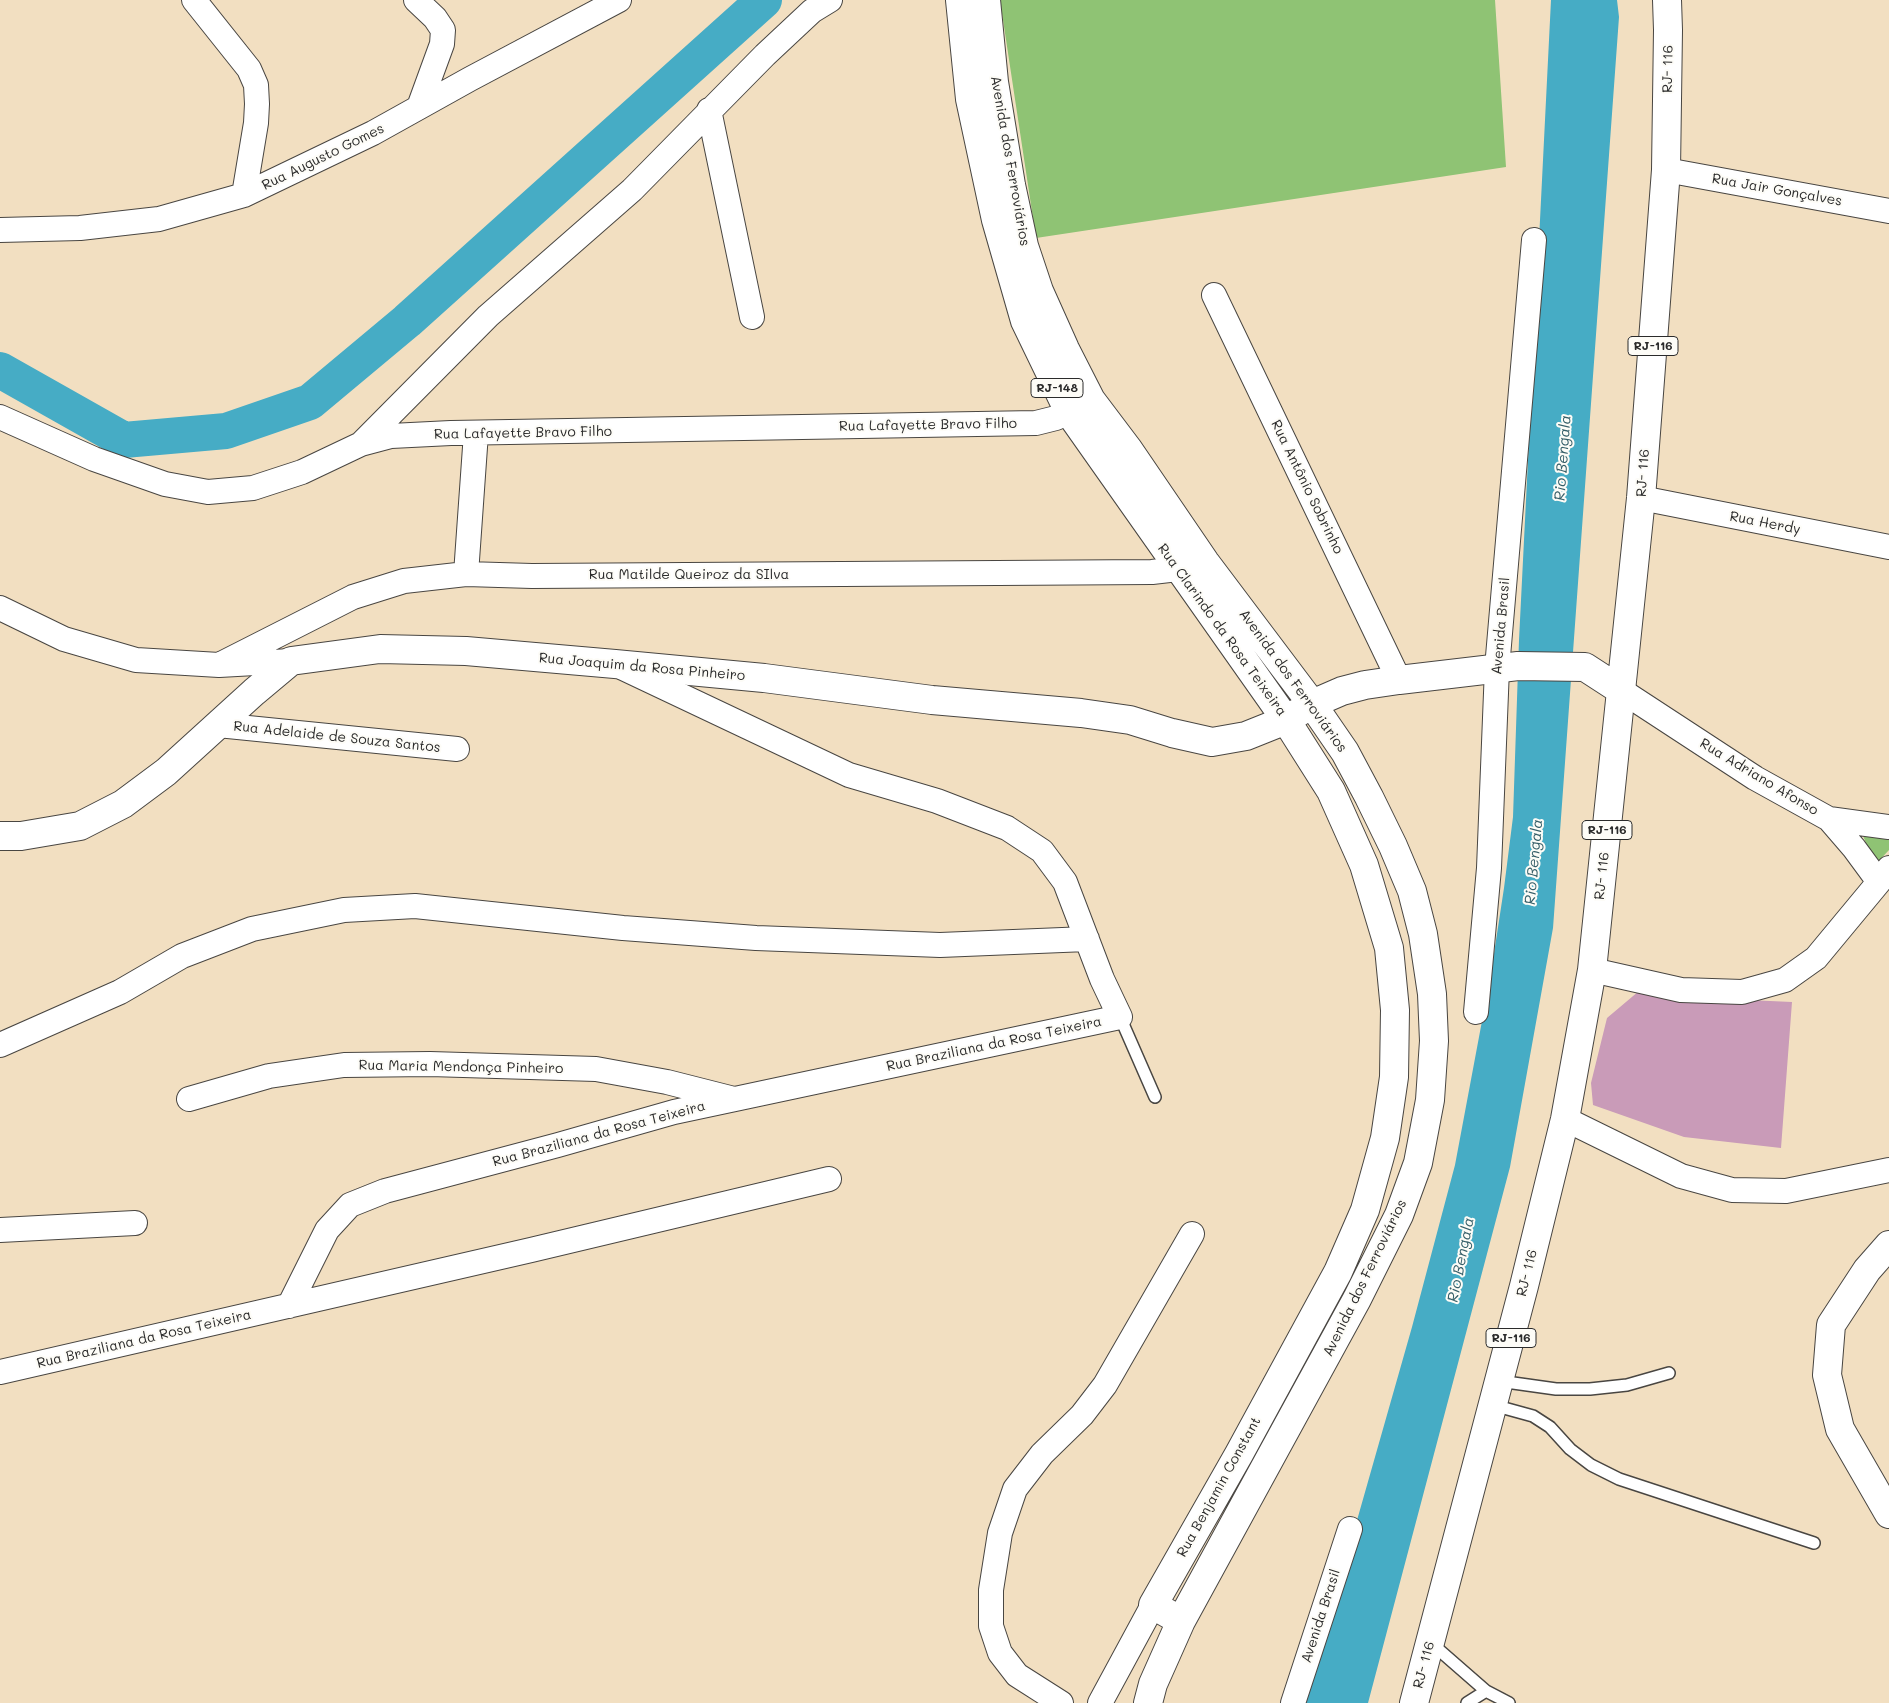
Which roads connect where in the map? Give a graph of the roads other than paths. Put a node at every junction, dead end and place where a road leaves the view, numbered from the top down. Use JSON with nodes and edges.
{"nodes":[{"id":1,"x":194,"y":0,"type":"edge"},
{"id":2,"x":416,"y":0,"type":"edge"},
{"id":3,"x":619,"y":0,"type":"edge"},
{"id":4,"x":830,"y":0,"type":"edge"},
{"id":5,"x":960,"y":0,"type":"edge"},
{"id":6,"x":986,"y":0,"type":"edge"},
{"id":7,"x":1667,"y":0,"type":"edge"},
{"id":8,"x":419,"y":107,"type":"junction"},
{"id":9,"x":709,"y":110,"type":"junction"},
{"id":10,"x":1666,"y":170,"type":"junction"},
{"id":11,"x":244,"y":195,"type":"junction"},
{"id":12,"x":1889,"y":211,"type":"edge"},
{"id":13,"x":0,"y":230,"type":"edge"},
{"id":14,"x":1534,"y":240,"type":"dead end"},
{"id":15,"x":1214,"y":295,"type":"dead end"},
{"id":16,"x":752,"y":317,"type":"dead end"},
{"id":17,"x":1080,"y":406,"type":"junction"},
{"id":18,"x":0,"y":418,"type":"edge"},
{"id":19,"x":476,"y":433,"type":"junction"},
{"id":20,"x":361,"y":444,"type":"junction"},
{"id":21,"x":1641,"y":498,"type":"junction"},
{"id":22,"x":1889,"y":547,"type":"edge"},
{"id":23,"x":1205,"y":562,"type":"junction"},
{"id":24,"x":1178,"y":569,"type":"junction"},
{"id":25,"x":466,"y":574,"type":"junction"},
{"id":26,"x":0,"y":608,"type":"edge"},
{"id":27,"x":291,"y":660,"type":"junction"},
{"id":28,"x":615,"y":664,"type":"junction"},
{"id":29,"x":219,"y":665,"type":"junction"},
{"id":30,"x":1508,"y":667,"type":"junction"},
{"id":31,"x":1399,"y":680,"type":"junction"},
{"id":32,"x":1622,"y":691,"type":"junction"},
{"id":33,"x":1312,"y":704,"type":"junction"},
{"id":34,"x":1286,"y":720,"type":"junction"},
{"id":35,"x":218,"y":725,"type":"junction"},
{"id":36,"x":457,"y":749,"type":"dead end"},
{"id":37,"x":1829,"y":819,"type":"junction"},
{"id":38,"x":1889,"y":827,"type":"edge"},
{"id":39,"x":0,"y":836,"type":"edge"},
{"id":40,"x":1884,"y":875,"type":"edge"},
{"id":41,"x":1087,"y":939,"type":"junction"},
{"id":42,"x":1592,"y":970,"type":"junction"},
{"id":43,"x":1476,"y":1012,"type":"dead end"},
{"id":44,"x":1120,"y":1017,"type":"junction"},
{"id":45,"x":0,"y":1045,"type":"edge"},
{"id":46,"x":1155,"y":1097,"type":"dead end"},
{"id":47,"x":189,"y":1099,"type":"dead end"},
{"id":48,"x":734,"y":1099,"type":"junction"},
{"id":49,"x":1565,"y":1119,"type":"junction"},
{"id":50,"x":1889,"y":1170,"type":"edge"},
{"id":51,"x":829,"y":1180,"type":"dead end"},
{"id":52,"x":135,"y":1223,"type":"dead end"},
{"id":53,"x":0,"y":1230,"type":"edge"},
{"id":54,"x":1192,"y":1234,"type":"dead end"},
{"id":55,"x":1889,"y":1245,"type":"edge"},
{"id":56,"x":1338,"y":1272,"type":"joint"},
{"id":57,"x":289,"y":1306,"type":"junction"},
{"id":58,"x":0,"y":1372,"type":"edge"},
{"id":59,"x":1669,"y":1373,"type":"dead end"},
{"id":60,"x":1496,"y":1393,"type":"junction"},
{"id":61,"x":1889,"y":1514,"type":"edge"},
{"id":62,"x":1350,"y":1529,"type":"dead end"},
{"id":63,"x":1814,"y":1543,"type":"dead end"},
{"id":64,"x":1153,"y":1605,"type":"junction"},
{"id":65,"x":1181,"y":1621,"type":"junction"},
{"id":66,"x":1430,"y":1642,"type":"junction"},
{"id":67,"x":1486,"y":1691,"type":"junction"},
{"id":68,"x":1061,"y":1703,"type":"edge"},
{"id":69,"x":1100,"y":1703,"type":"edge"},
{"id":70,"x":1148,"y":1703,"type":"edge"},
{"id":71,"x":1294,"y":1703,"type":"edge"},
{"id":72,"x":1414,"y":1703,"type":"edge"},
{"id":73,"x":1467,"y":1703,"type":"edge"},
{"id":74,"x":1508,"y":1703,"type":"edge"}],
"edges":[{"from":1,"to":11,"type":"street"},
{"from":2,"to":8,"type":"street"},
{"from":3,"to":8,"type":"street","name":"Rua Augusto Gomes"},
{"from":4,"to":9,"type":"street"},
{"from":5,"to":17,"type":"main road","name":"Rua Clarindo da Rosa Teixeira","number":"RJ-148"},
{"from":6,"to":17,"type":"main road","name":"Avenida dos Ferroviários","number":"RJ-148"},
{"from":7,"to":10,"type":"main road","name":"RJ- 116","number":"RJ-116"},
{"from":8,"to":11,"type":"street","name":"Rua Augusto Gomes"},
{"from":9,"to":16,"type":"street"},
{"from":9,"to":20,"type":"street"},
{"from":10,"to":12,"type":"street","name":"Rua Jair Gonçalves"},
{"from":10,"to":21,"type":"main road","name":"RJ- 116","number":"RJ-116"},
{"from":11,"to":13,"type":"street","name":"Rua Augusto Gomes"},
{"from":14,"to":30,"type":"street","name":"Avenida Brasil"},
{"from":15,"to":31,"type":"street","name":"Rua Antônio Sobrinho"},
{"from":17,"to":19,"type":"street","name":"Rua Lafayette Bravo Filho"},
{"from":17,"to":23,"type":"main road","name":"Avenida dos Ferroviários","number":"RJ-148"},
{"from":17,"to":24,"type":"main road","name":"Rua Clarindo da Rosa Teixeira","number":"RJ-148"},
{"from":18,"to":20,"type":"street","name":"Rua Lafayette Bravo Filho"},
{"from":19,"to":20,"type":"street","name":"Rua Lafayette Bravo Filho"},
{"from":19,"to":25,"type":"street"},
{"from":21,"to":22,"type":"street","name":"Rua Herdy"},
{"from":21,"to":32,"type":"main road","name":"RJ- 116","number":"RJ-116"},
{"from":23,"to":24,"type":"street","name":"Rua Matilde Queiroz da SIlva"},
{"from":23,"to":33,"type":"main road","name":"Avenida dos Ferroviários","number":"RJ-148"},
{"from":24,"to":25,"type":"street","name":"Rua Matilde Queiroz da SIlva"},
{"from":24,"to":34,"type":"main road","name":"Rua Clarindo da Rosa Teixeira","number":"RJ-148"},
{"from":25,"to":29,"type":"street","name":"Rua Matilde Queiroz da SIlva"},
{"from":26,"to":29,"type":"street","name":"Rua Joaquim da Rosa Pinheiro"},
{"from":27,"to":28,"type":"main road","name":"Rua Joaquim da Rosa Pinheiro"},
{"from":27,"to":29,"type":"street","name":"Rua Joaquim da Rosa Pinheiro"},
{"from":27,"to":35,"type":"main road"},
{"from":28,"to":34,"type":"main road","name":"Rua Joaquim da Rosa Pinheiro"},
{"from":28,"to":41,"type":"street","name":"Rua Braziliana da Rosa Teixeira"},
{"from":30,"to":31,"type":"main road","name":"Rua Joaquim da Rosa Pinheiro"},
{"from":30,"to":32,"type":"main road","name":"Rua Joaquim da Rosa Pinheiro"},
{"from":30,"to":43,"type":"street","name":"Avenida Brasil"},
{"from":31,"to":33,"type":"main road","name":"Rua Joaquim da Rosa Pinheiro"},
{"from":32,"to":37,"type":"street","name":"Rua Adriano Afonso"},
{"from":32,"to":42,"type":"main road","name":"RJ- 116","number":"RJ-116"},
{"from":33,"to":34,"type":"main road","name":"Rua Joaquim da Rosa Pinheiro"},
{"from":33,"to":65,"type":"main road","name":"Avenida dos Ferroviários","number":"RJ-148"},
{"from":34,"to":56,"type":"main road","name":"Rua Clarindo da Rosa Teixeira","number":"RJ-148"},
{"from":35,"to":36,"type":"street","name":"Rua Adelaide de Souza Santos"},
{"from":35,"to":39,"type":"main road"},
{"from":37,"to":38,"type":"street"},
{"from":37,"to":40,"type":"street","name":"Rua Adriano Afonso"},
{"from":40,"to":42,"type":"street"},
{"from":41,"to":44,"type":"street","name":"Rua Braziliana da Rosa Teixeira"},
{"from":41,"to":45,"type":"street"},
{"from":42,"to":49,"type":"main road","name":"RJ- 116","number":"RJ-116"},
{"from":44,"to":46,"type":"lane"},
{"from":44,"to":48,"type":"street","name":"Rua Braziliana da Rosa Teixeira"},
{"from":47,"to":48,"type":"street","name":"Rua Maria Mendonça Pinheiro"},
{"from":48,"to":57,"type":"street","name":"Rua Braziliana da Rosa Teixeira"},
{"from":49,"to":50,"type":"street"},
{"from":49,"to":60,"type":"main road","name":"RJ- 116","number":"RJ-116"},
{"from":51,"to":57,"type":"street","name":"Rua Braziliana da Rosa Teixeira"},
{"from":52,"to":53,"type":"street"},
{"from":54,"to":68,"type":"street"},
{"from":55,"to":61,"type":"main road"},
{"from":56,"to":64,"type":"main road","name":"Rua Benjamin Constant"},
{"from":57,"to":58,"type":"street","name":"Rua Braziliana da Rosa Teixeira"},
{"from":59,"to":60,"type":"lane"},
{"from":60,"to":63,"type":"lane"},
{"from":60,"to":66,"type":"main road","name":"RJ- 116","number":"RJ-116"},
{"from":62,"to":71,"type":"street","name":"Avenida Brasil"},
{"from":64,"to":65,"type":"main road"},
{"from":64,"to":69,"type":"street","name":"Rua Benjamin Constant"},
{"from":65,"to":70,"type":"main road","name":"Avenida dos Ferroviários","number":"RJ-148"},
{"from":66,"to":67,"type":"lane"},
{"from":66,"to":72,"type":"main road","name":"RJ- 116","number":"RJ-116"},
{"from":67,"to":73,"type":"lane"},
{"from":67,"to":74,"type":"lane"}]}
